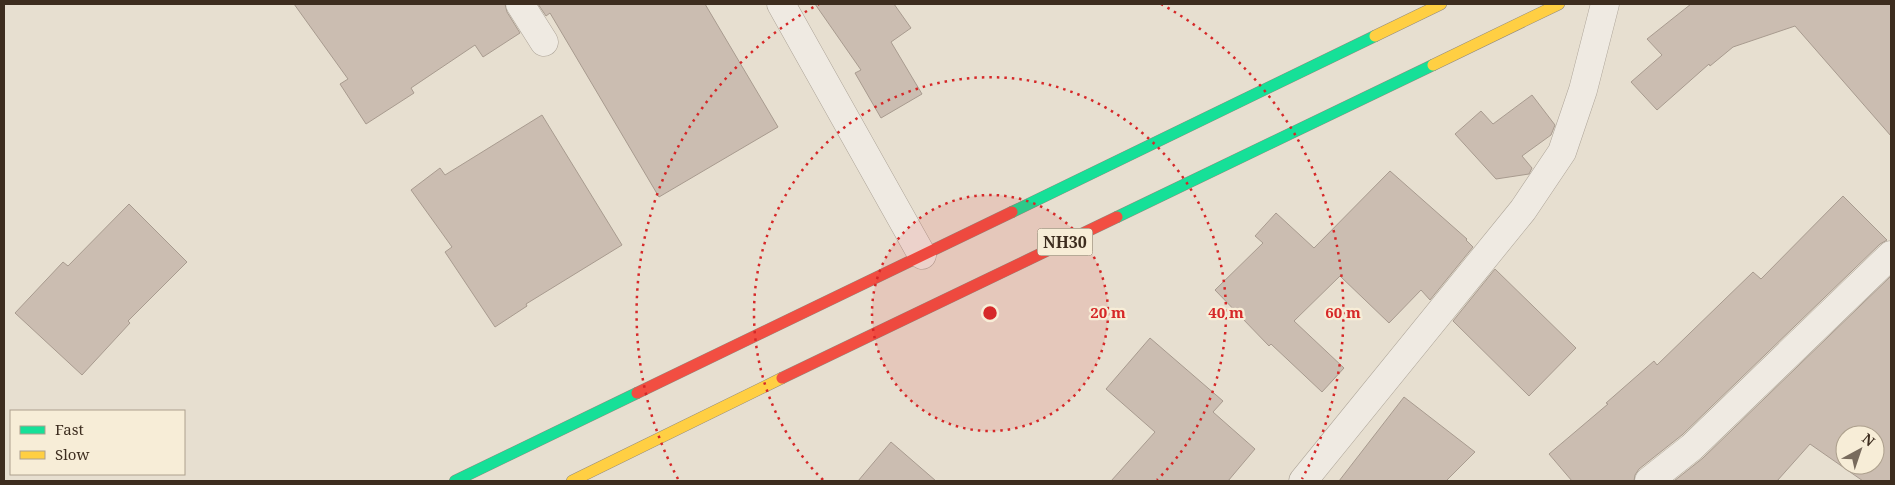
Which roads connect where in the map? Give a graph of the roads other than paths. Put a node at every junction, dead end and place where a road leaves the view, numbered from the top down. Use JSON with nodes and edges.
{"nodes":[{"id":1,"x":520,"y":4,"type":"edge"},
{"id":2,"x":781,"y":4,"type":"edge"},
{"id":3,"x":1441,"y":4,"type":"edge"},
{"id":4,"x":1559,"y":4,"type":"edge"},
{"id":5,"x":1605,"y":4,"type":"edge"},
{"id":6,"x":544,"y":42,"type":"dead end"},
{"id":7,"x":922,"y":255,"type":"junction"},
{"id":8,"x":1891,"y":255,"type":"edge"},
{"id":9,"x":455,"y":481,"type":"edge"},
{"id":10,"x":572,"y":481,"type":"edge"},
{"id":11,"x":1304,"y":481,"type":"edge"},
{"id":12,"x":1649,"y":481,"type":"edge"}],
"edges":[{"from":1,"to":6,"type":"street"},
{"from":2,"to":7,"type":"street"},
{"from":3,"to":7,"type":"highway"},
{"from":4,"to":10,"type":"highway","number":"NH30"},
{"from":5,"to":11,"type":"street"},
{"from":7,"to":9,"type":"highway"},
{"from":8,"to":12,"type":"street"}]}
